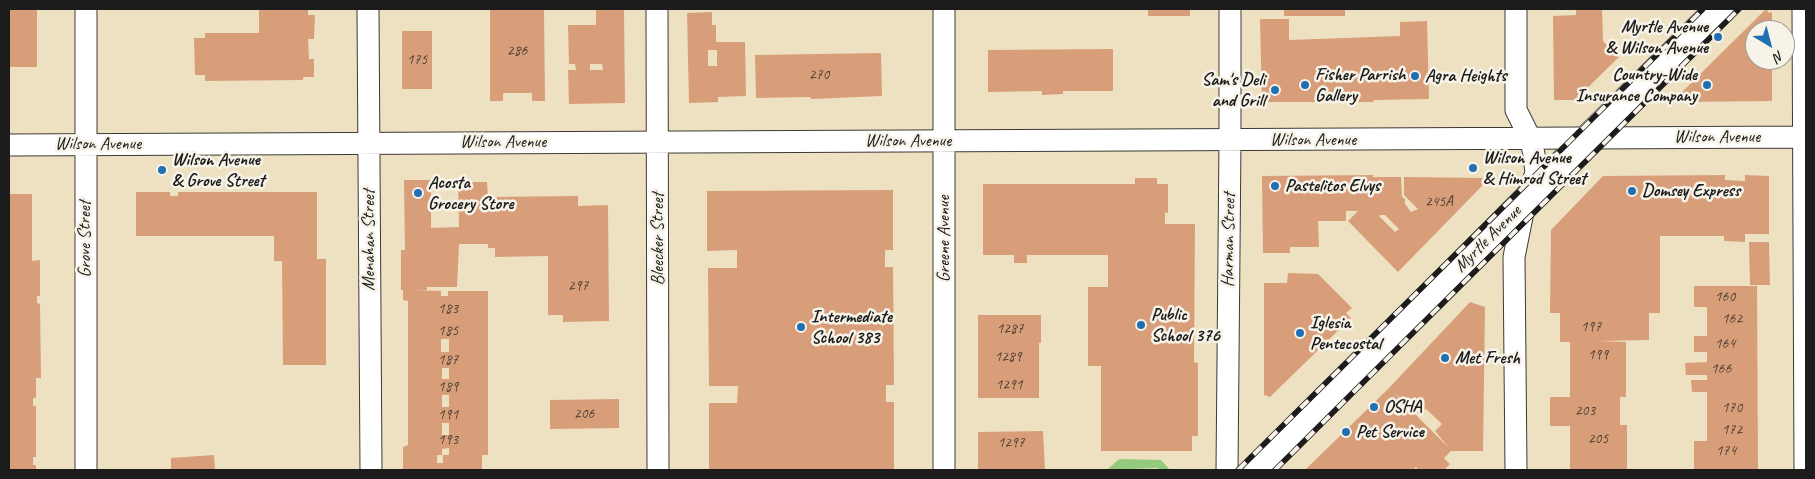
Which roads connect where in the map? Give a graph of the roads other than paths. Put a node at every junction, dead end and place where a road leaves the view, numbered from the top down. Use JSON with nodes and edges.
{"nodes":[{"id":1,"x":86,"y":9,"type":"edge"},
{"id":2,"x":368,"y":9,"type":"edge"},
{"id":3,"x":656,"y":9,"type":"edge"},
{"id":4,"x":944,"y":9,"type":"edge"},
{"id":5,"x":1230,"y":9,"type":"edge"},
{"id":6,"x":1516,"y":9,"type":"edge"},
{"id":7,"x":1719,"y":9,"type":"edge"},
{"id":8,"x":1803,"y":9,"type":"edge"},
{"id":9,"x":1590,"y":137,"type":"junction"},
{"id":10,"x":1805,"y":137,"type":"edge"},
{"id":11,"x":1530,"y":138,"type":"junction"},
{"id":12,"x":1230,"y":140,"type":"junction"},
{"id":13,"x":944,"y":141,"type":"junction"},
{"id":14,"x":657,"y":142,"type":"junction"},
{"id":15,"x":369,"y":143,"type":"junction"},
{"id":16,"x":85,"y":144,"type":"junction"},
{"id":17,"x":9,"y":145,"type":"edge"},
{"id":18,"x":1525,"y":202,"type":"junction"},
{"id":19,"x":86,"y":470,"type":"edge"},
{"id":20,"x":371,"y":470,"type":"edge"},
{"id":21,"x":658,"y":470,"type":"edge"},
{"id":22,"x":944,"y":470,"type":"edge"},
{"id":23,"x":1227,"y":470,"type":"edge"},
{"id":24,"x":1258,"y":470,"type":"edge"},
{"id":25,"x":1516,"y":470,"type":"edge"},
{"id":26,"x":1804,"y":470,"type":"edge"}],
"edges":[{"from":1,"to":16,"type":"street","name":"Grove Street"},
{"from":2,"to":15,"type":"street","name":"Menahan Street"},
{"from":3,"to":14,"type":"street","name":"Bleecker Street"},
{"from":4,"to":13,"type":"street","name":"Greene Avenue"},
{"from":5,"to":12,"type":"street","name":"Harman Street"},
{"from":6,"to":11,"type":"street"},
{"from":7,"to":9,"type":"main road","name":"Myrtle Avenue"},
{"from":8,"to":10,"type":"street"},
{"from":9,"to":10,"type":"street","name":"Wilson Avenue"},
{"from":9,"to":11,"type":"street","name":"Wilson Avenue"},
{"from":9,"to":18,"type":"main road","name":"Myrtle Avenue"},
{"from":10,"to":26,"type":"street"},
{"from":11,"to":12,"type":"street","name":"Wilson Avenue"},
{"from":11,"to":18,"type":"street"},
{"from":12,"to":13,"type":"street","name":"Wilson Avenue"},
{"from":12,"to":23,"type":"street","name":"Harman Street"},
{"from":13,"to":14,"type":"street","name":"Wilson Avenue"},
{"from":13,"to":22,"type":"street","name":"Greene Avenue"},
{"from":14,"to":15,"type":"street","name":"Wilson Avenue"},
{"from":14,"to":21,"type":"street","name":"Bleecker Street"},
{"from":15,"to":16,"type":"street","name":"Wilson Avenue"},
{"from":15,"to":20,"type":"street","name":"Menahan Street"},
{"from":16,"to":17,"type":"street","name":"Wilson Avenue"},
{"from":16,"to":19,"type":"street","name":"Grove Street"},
{"from":18,"to":24,"type":"main road","name":"Myrtle Avenue"},
{"from":18,"to":25,"type":"street"}]}
